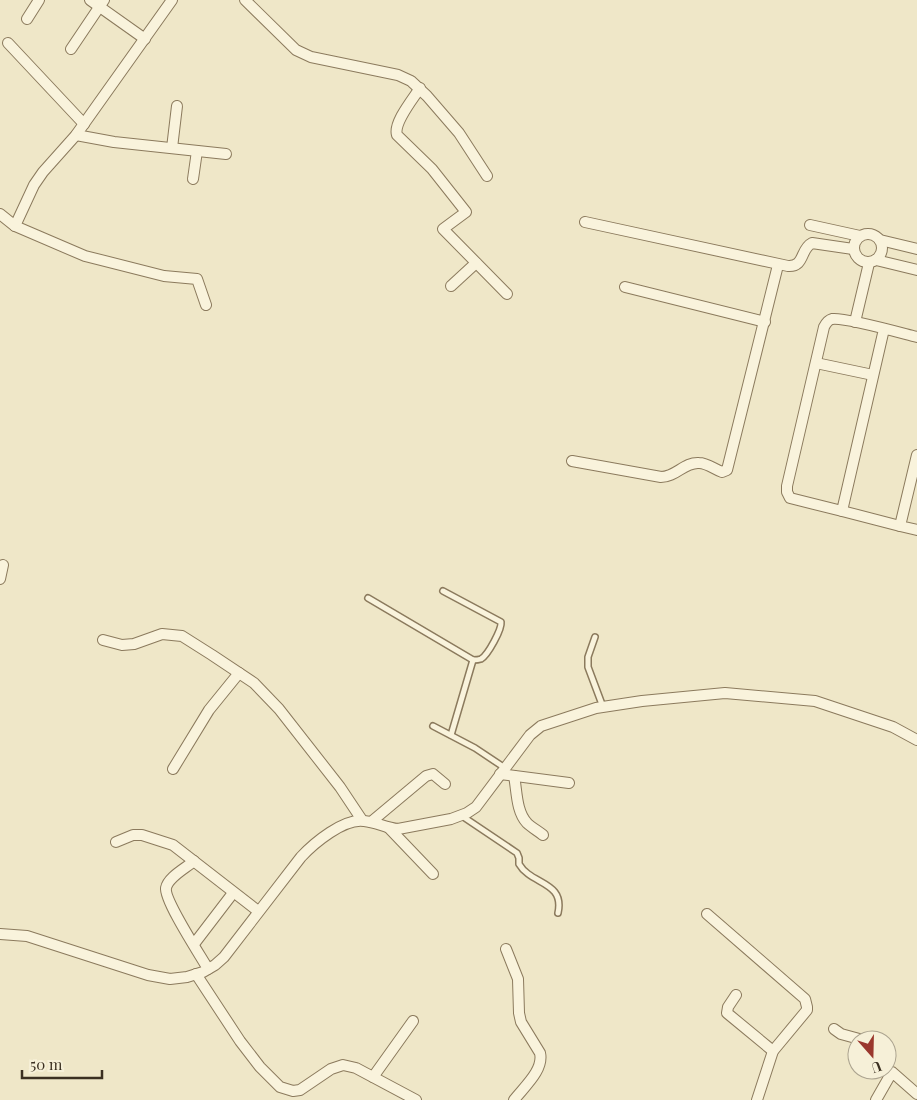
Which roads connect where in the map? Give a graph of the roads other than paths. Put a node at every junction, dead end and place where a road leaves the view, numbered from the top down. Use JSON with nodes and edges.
{"nodes":[{"id":1,"x":39,"y":0,"type":"edge"},
{"id":2,"x":90,"y":0,"type":"edge"},
{"id":3,"x":172,"y":0,"type":"edge"},
{"id":4,"x":245,"y":0,"type":"edge"},
{"id":5,"x":102,"y":3,"type":"edge"},
{"id":6,"x":27,"y":19,"type":"dead end"},
{"id":7,"x":145,"y":38,"type":"junction"},
{"id":8,"x":8,"y":44,"type":"dead end"},
{"id":9,"x":71,"y":49,"type":"dead end"},
{"id":10,"x":420,"y":88,"type":"junction"},
{"id":11,"x":177,"y":106,"type":"dead end"},
{"id":12,"x":84,"y":124,"type":"junction"},
{"id":13,"x":76,"y":135,"type":"junction"},
{"id":14,"x":172,"y":148,"type":"junction"},
{"id":15,"x":197,"y":151,"type":"junction"},
{"id":16,"x":226,"y":154,"type":"dead end"},
{"id":17,"x":488,"y":176,"type":"dead end"},
{"id":18,"x":193,"y":179,"type":"dead end"},
{"id":19,"x":0,"y":214,"type":"edge"},
{"id":20,"x":585,"y":222,"type":"dead end"},
{"id":21,"x":810,"y":225,"type":"dead end"},
{"id":22,"x":15,"y":226,"type":"junction"},
{"id":23,"x":860,"y":236,"type":"junction"},
{"id":24,"x":880,"y":240,"type":"junction"},
{"id":25,"x":854,"y":249,"type":"junction"},
{"id":26,"x":917,"y":249,"type":"edge"},
{"id":27,"x":872,"y":261,"type":"junction"},
{"id":28,"x":476,"y":263,"type":"junction"},
{"id":29,"x":778,"y":264,"type":"junction"},
{"id":30,"x":917,"y":270,"type":"edge"},
{"id":31,"x":451,"y":286,"type":"dead end"},
{"id":32,"x":625,"y":287,"type":"dead end"},
{"id":33,"x":507,"y":294,"type":"dead end"},
{"id":34,"x":206,"y":305,"type":"dead end"},
{"id":35,"x":764,"y":322,"type":"junction"},
{"id":36,"x":855,"y":322,"type":"junction"},
{"id":37,"x":884,"y":329,"type":"junction"},
{"id":38,"x":917,"y":337,"type":"edge"},
{"id":39,"x":816,"y":363,"type":"junction"},
{"id":40,"x":873,"y":375,"type":"junction"},
{"id":41,"x":917,"y":455,"type":"edge"},
{"id":42,"x":572,"y":461,"type":"dead end"},
{"id":43,"x":842,"y":511,"type":"junction"},
{"id":44,"x":900,"y":526,"type":"junction"},
{"id":45,"x":917,"y":530,"type":"edge"},
{"id":46,"x":3,"y":565,"type":"dead end"},
{"id":47,"x":0,"y":579,"type":"edge"},
{"id":48,"x":444,"y":591,"type":"dead end"},
{"id":49,"x":368,"y":598,"type":"dead end"},
{"id":50,"x":595,"y":637,"type":"dead end"},
{"id":51,"x":104,"y":640,"type":"dead end"},
{"id":52,"x":473,"y":660,"type":"junction"},
{"id":53,"x":239,"y":673,"type":"junction"},
{"id":54,"x":603,"y":708,"type":"junction"},
{"id":55,"x":432,"y":726,"type":"dead end"},
{"id":56,"x":451,"y":735,"type":"junction"},
{"id":57,"x":917,"y":740,"type":"edge"},
{"id":58,"x":173,"y":769,"type":"dead end"},
{"id":59,"x":503,"y":771,"type":"junction"},
{"id":60,"x":514,"y":776,"type":"junction"},
{"id":61,"x":569,"y":783,"type":"dead end"},
{"id":62,"x":446,"y":784,"type":"dead end"},
{"id":63,"x":461,"y":816,"type":"junction"},
{"id":64,"x":366,"y":821,"type":"junction"},
{"id":65,"x":389,"y":828,"type":"junction"},
{"id":66,"x":543,"y":835,"type":"dead end"},
{"id":67,"x":116,"y":842,"type":"dead end"},
{"id":68,"x":194,"y":861,"type":"junction"},
{"id":69,"x":433,"y":874,"type":"dead end"},
{"id":70,"x":234,"y":893,"type":"junction"},
{"id":71,"x":258,"y":911,"type":"junction"},
{"id":72,"x":558,"y":913,"type":"dead end"},
{"id":73,"x":707,"y":914,"type":"dead end"},
{"id":74,"x":0,"y":934,"type":"edge"},
{"id":75,"x":194,"y":944,"type":"junction"},
{"id":76,"x":506,"y":949,"type":"dead end"},
{"id":77,"x":208,"y":969,"type":"junction"},
{"id":78,"x":196,"y":974,"type":"junction"},
{"id":79,"x":736,"y":995,"type":"dead end"},
{"id":80,"x":413,"y":1021,"type":"dead end"},
{"id":81,"x":834,"y":1029,"type":"dead end"},
{"id":82,"x":847,"y":1036,"type":"edge"},
{"id":83,"x":773,"y":1052,"type":"junction"},
{"id":84,"x":897,"y":1076,"type":"edge"},
{"id":85,"x":373,"y":1077,"type":"junction"},
{"id":86,"x":884,"y":1080,"type":"edge"},
{"id":87,"x":917,"y":1094,"type":"edge"},
{"id":88,"x":416,"y":1100,"type":"edge"},
{"id":89,"x":514,"y":1100,"type":"edge"},
{"id":90,"x":757,"y":1100,"type":"edge"},
{"id":91,"x":876,"y":1100,"type":"edge"}],
"edges":[{"from":1,"to":6,"type":"street"},
{"from":2,"to":5,"type":"street"},
{"from":3,"to":7,"type":"street"},
{"from":4,"to":10,"type":"street"},
{"from":5,"to":7,"type":"street"},
{"from":5,"to":9,"type":"street"},
{"from":7,"to":12,"type":"street"},
{"from":8,"to":12,"type":"street"},
{"from":10,"to":17,"type":"street"},
{"from":10,"to":28,"type":"street"},
{"from":11,"to":14,"type":"street"},
{"from":12,"to":13,"type":"street"},
{"from":13,"to":14,"type":"street"},
{"from":13,"to":22,"type":"street"},
{"from":14,"to":15,"type":"street"},
{"from":15,"to":16,"type":"street"},
{"from":15,"to":18,"type":"street"},
{"from":19,"to":22,"type":"street"},
{"from":20,"to":29,"type":"street"},
{"from":21,"to":23,"type":"street"},
{"from":22,"to":34,"type":"street"},
{"from":23,"to":24,"type":"street"},
{"from":23,"to":25,"type":"street"},
{"from":24,"to":26,"type":"street"},
{"from":24,"to":27,"type":"street"},
{"from":25,"to":27,"type":"street"},
{"from":25,"to":29,"type":"street"},
{"from":27,"to":30,"type":"street"},
{"from":27,"to":36,"type":"street"},
{"from":28,"to":31,"type":"street"},
{"from":28,"to":33,"type":"street"},
{"from":29,"to":35,"type":"street"},
{"from":32,"to":35,"type":"street"},
{"from":35,"to":42,"type":"street"},
{"from":36,"to":37,"type":"street"},
{"from":36,"to":39,"type":"street"},
{"from":37,"to":38,"type":"street"},
{"from":37,"to":40,"type":"street"},
{"from":39,"to":40,"type":"street"},
{"from":39,"to":43,"type":"street"},
{"from":40,"to":43,"type":"street"},
{"from":41,"to":44,"type":"street"},
{"from":43,"to":44,"type":"street"},
{"from":44,"to":45,"type":"street"},
{"from":46,"to":47,"type":"street"},
{"from":48,"to":52,"type":"lane"},
{"from":49,"to":52,"type":"lane"},
{"from":50,"to":54,"type":"lane"},
{"from":51,"to":53,"type":"street"},
{"from":52,"to":56,"type":"lane"},
{"from":53,"to":58,"type":"street"},
{"from":53,"to":64,"type":"street"},
{"from":54,"to":57,"type":"street"},
{"from":54,"to":59,"type":"street"},
{"from":55,"to":56,"type":"lane"},
{"from":56,"to":59,"type":"lane"},
{"from":59,"to":60,"type":"street"},
{"from":59,"to":63,"type":"street"},
{"from":60,"to":61,"type":"street"},
{"from":60,"to":66,"type":"street"},
{"from":62,"to":64,"type":"street"},
{"from":63,"to":65,"type":"street"},
{"from":63,"to":72,"type":"lane"},
{"from":64,"to":65,"type":"street"},
{"from":64,"to":71,"type":"street"},
{"from":65,"to":69,"type":"street"},
{"from":67,"to":68,"type":"street"},
{"from":68,"to":70,"type":"street"},
{"from":68,"to":75,"type":"street"},
{"from":70,"to":71,"type":"street"},
{"from":70,"to":75,"type":"street"},
{"from":71,"to":77,"type":"street"},
{"from":73,"to":83,"type":"street"},
{"from":74,"to":78,"type":"street"},
{"from":75,"to":77,"type":"street"},
{"from":76,"to":89,"type":"street"},
{"from":77,"to":78,"type":"street"},
{"from":78,"to":85,"type":"street"},
{"from":79,"to":83,"type":"street"},
{"from":80,"to":85,"type":"street"},
{"from":81,"to":82,"type":"street"},
{"from":83,"to":90,"type":"street"},
{"from":84,"to":87,"type":"street"},
{"from":85,"to":88,"type":"street"},
{"from":86,"to":91,"type":"street"}]}
